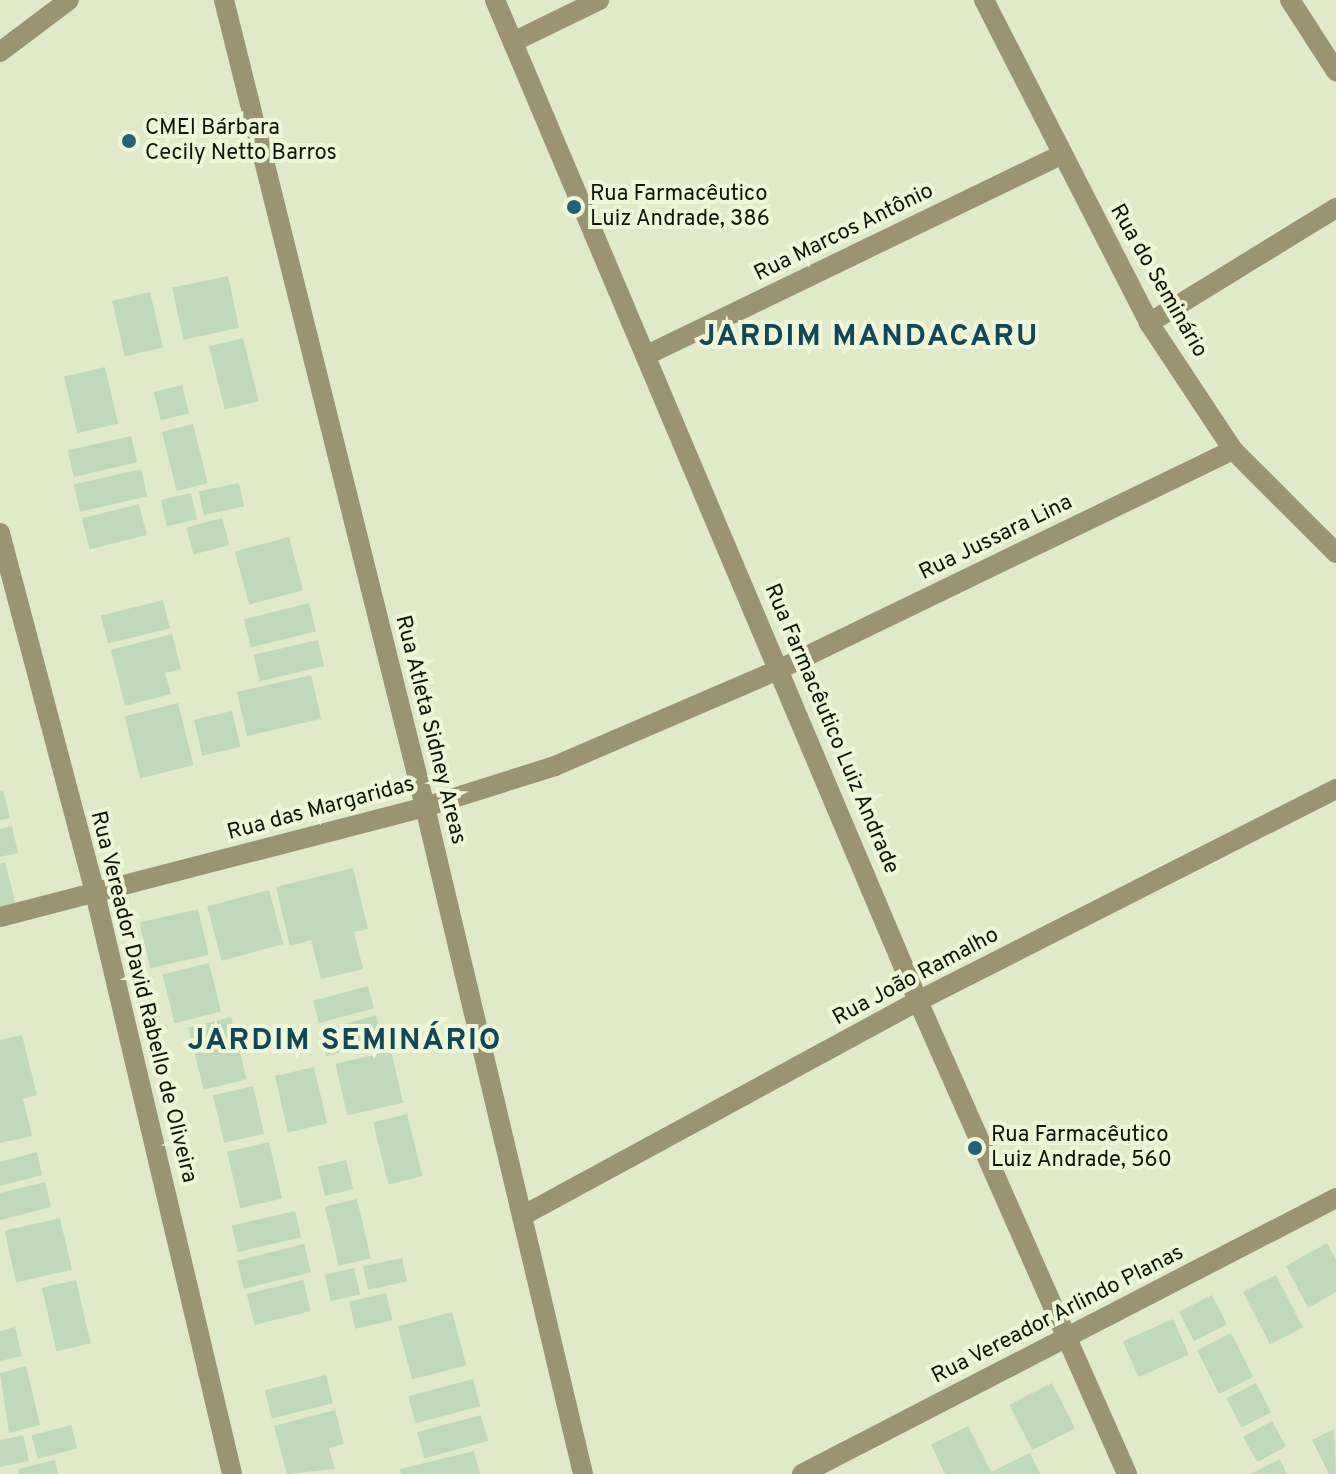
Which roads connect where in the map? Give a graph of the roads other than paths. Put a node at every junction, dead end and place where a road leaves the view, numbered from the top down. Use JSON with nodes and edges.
{"nodes":[{"id":1,"x":69,"y":0,"type":"edge"},
{"id":2,"x":224,"y":0,"type":"edge"},
{"id":3,"x":495,"y":0,"type":"edge"},
{"id":4,"x":599,"y":0,"type":"edge"},
{"id":5,"x":984,"y":0,"type":"edge"},
{"id":6,"x":1290,"y":0,"type":"edge"},
{"id":7,"x":513,"y":42,"type":"junction"},
{"id":8,"x":0,"y":52,"type":"edge"},
{"id":9,"x":1336,"y":71,"type":"edge"},
{"id":10,"x":1061,"y":155,"type":"junction"},
{"id":11,"x":1336,"y":208,"type":"edge"},
{"id":12,"x":1149,"y":323,"type":"junction"},
{"id":13,"x":649,"y":354,"type":"junction"},
{"id":14,"x":1233,"y":450,"type":"junction"},
{"id":15,"x":0,"y":533,"type":"edge"},
{"id":16,"x":1336,"y":553,"type":"edge"},
{"id":17,"x":780,"y":669,"type":"junction"},
{"id":18,"x":1336,"y":789,"type":"edge"},
{"id":19,"x":425,"y":807,"type":"junction"},
{"id":20,"x":95,"y":893,"type":"junction"},
{"id":21,"x":0,"y":917,"type":"edge"},
{"id":22,"x":918,"y":1001,"type":"junction"},
{"id":23,"x":1336,"y":1198,"type":"edge"},
{"id":24,"x":522,"y":1216,"type":"junction"},
{"id":25,"x":1066,"y":1338,"type":"junction"},
{"id":26,"x":232,"y":1474,"type":"edge"},
{"id":27,"x":583,"y":1474,"type":"edge"},
{"id":28,"x":802,"y":1474,"type":"edge"},
{"id":29,"x":1127,"y":1474,"type":"edge"}],
"edges":[{"from":1,"to":8,"type":"street"},
{"from":2,"to":19,"type":"street","name":"Rua Atleta Sidney Areas"},
{"from":3,"to":7,"type":"street","name":"Rua Farmacêutico Luiz Andrade"},
{"from":4,"to":7,"type":"street"},
{"from":5,"to":10,"type":"street","name":"Rua do Seminário"},
{"from":6,"to":9,"type":"street"},
{"from":7,"to":13,"type":"street","name":"Rua Farmacêutico Luiz Andrade"},
{"from":10,"to":12,"type":"street","name":"Rua do Seminário"},
{"from":10,"to":13,"type":"street","name":"Rua Marcos Antônio"},
{"from":11,"to":12,"type":"street"},
{"from":12,"to":14,"type":"street","name":"Rua do Seminário"},
{"from":13,"to":17,"type":"street","name":"Rua Farmacêutico Luiz Andrade"},
{"from":14,"to":16,"type":"street","name":"Rua do Seminário"},
{"from":14,"to":17,"type":"street","name":"Rua Jussara Lina"},
{"from":15,"to":20,"type":"street","name":"Rua Vereador David Rabello de Oliveira"},
{"from":17,"to":19,"type":"street","name":"Rua das Margaridas"},
{"from":17,"to":22,"type":"street","name":"Rua Farmacêutico Luiz Andrade"},
{"from":18,"to":22,"type":"street","name":"Rua João Ramalho"},
{"from":19,"to":20,"type":"street","name":"Rua das Margaridas"},
{"from":19,"to":24,"type":"street","name":"Rua Atleta Sidney Areas"},
{"from":20,"to":21,"type":"street","name":"Rua das Margaridas"},
{"from":20,"to":26,"type":"street","name":"Rua Vereador David Rabello de Oliveira"},
{"from":22,"to":24,"type":"street","name":"Rua João Ramalho"},
{"from":22,"to":25,"type":"street","name":"Rua Farmacêutico Luiz Andrade"},
{"from":23,"to":25,"type":"street","name":"Rua Vereador Arlindo Planas"},
{"from":24,"to":27,"type":"street","name":"Rua Atleta Sidney Areas"},
{"from":25,"to":28,"type":"street","name":"Rua Vereador Arlindo Planas"},
{"from":25,"to":29,"type":"street","name":"Rua Farmacêutico Luiz Andrade"}]}
